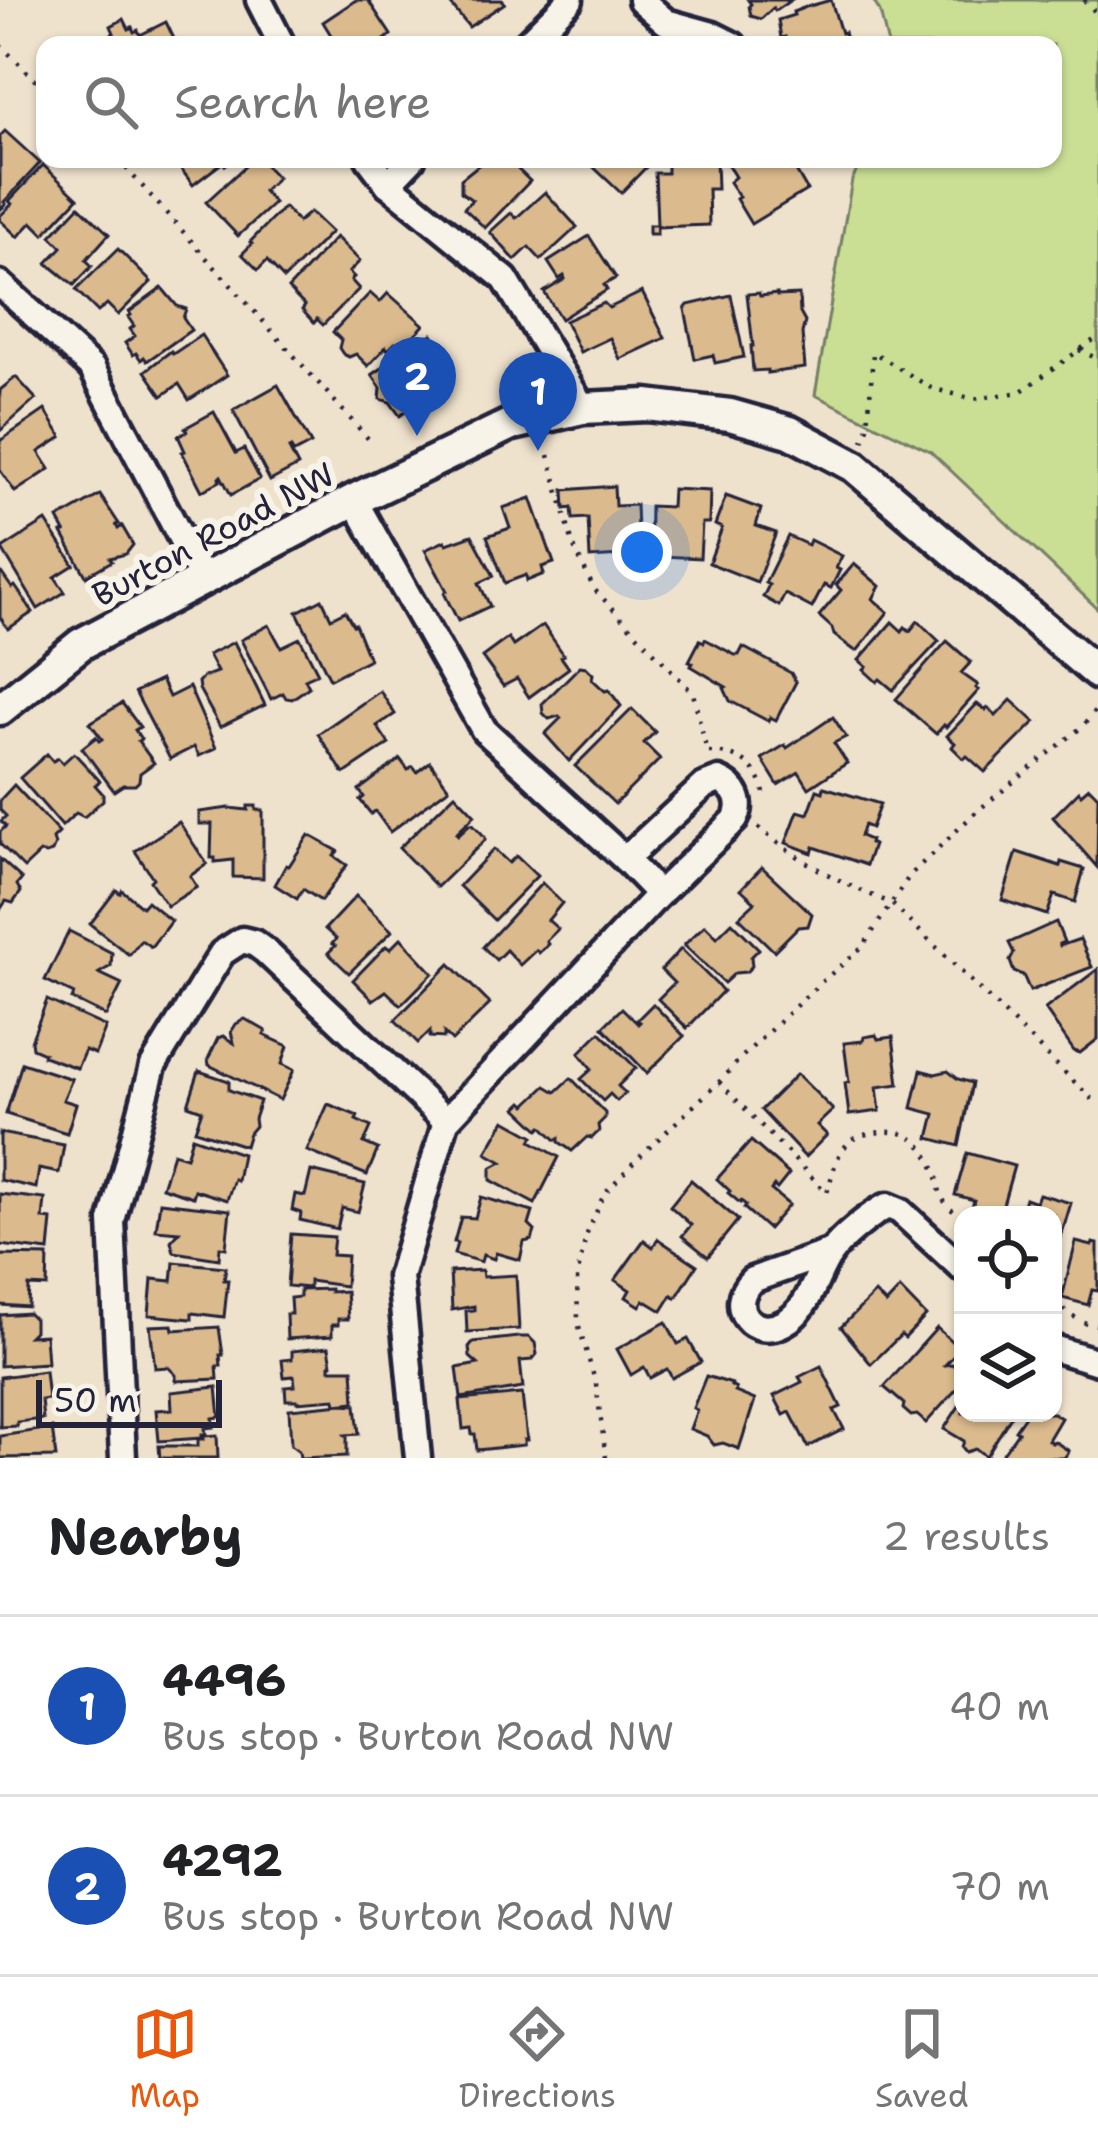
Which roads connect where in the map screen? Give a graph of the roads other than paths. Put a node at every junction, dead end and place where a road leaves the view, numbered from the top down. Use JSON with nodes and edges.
{"nodes":[{"id":1,"x":259,"y":0,"type":"edge"},
{"id":2,"x":570,"y":0,"type":"edge"},
{"id":3,"x":641,"y":0,"type":"edge"},
{"id":4,"x":670,"y":33,"type":"edge"},
{"id":5,"x":277,"y":36,"type":"edge"},
{"id":6,"x":534,"y":36,"type":"edge"},
{"id":7,"x":715,"y":36,"type":"edge"},
{"id":8,"x":376,"y":168,"type":"edge"},
{"id":9,"x":403,"y":168,"type":"edge"},
{"id":10,"x":388,"y":184,"type":"junction"},
{"id":11,"x":0,"y":284,"type":"edge"},
{"id":12,"x":583,"y":408,"type":"junction"},
{"id":13,"x":354,"y":500,"type":"junction"},
{"id":14,"x":203,"y":580,"type":"junction"},
{"id":15,"x":1098,"y":674,"type":"edge"},
{"id":16,"x":0,"y":710,"type":"edge"},
{"id":17,"x":625,"y":859,"type":"junction"},
{"id":18,"x":659,"y":894,"type":"junction"},
{"id":19,"x":446,"y":1121,"type":"junction"},
{"id":20,"x":831,"y":1252,"type":"dead end"},
{"id":21,"x":954,"y":1261,"type":"edge"},
{"id":22,"x":1062,"y":1351,"type":"edge"},
{"id":23,"x":1098,"y":1362,"type":"edge"},
{"id":24,"x":123,"y":1458,"type":"edge"},
{"id":25,"x":418,"y":1458,"type":"edge"}],
"edges":[{"from":1,"to":5,"type":"street"},
{"from":2,"to":6,"type":"street"},
{"from":3,"to":4,"type":"street"},
{"from":4,"to":7,"type":"street"},
{"from":8,"to":10,"type":"street"},
{"from":9,"to":10,"type":"street"},
{"from":10,"to":12,"type":"street"},
{"from":11,"to":14,"type":"street"},
{"from":12,"to":13,"type":"street","name":"Burton Road NW"},
{"from":12,"to":15,"type":"street","name":"Burton Road NW"},
{"from":13,"to":14,"type":"street","name":"Burton Road NW"},
{"from":13,"to":17,"type":"street"},
{"from":14,"to":16,"type":"street","name":"Burton Road NW"},
{"from":17,"to":18,"type":"street"},
{"from":17,"to":18,"type":"street"},
{"from":18,"to":19,"type":"street"},
{"from":19,"to":24,"type":"street"},
{"from":19,"to":25,"type":"street"},
{"from":20,"to":21,"type":"street"},
{"from":22,"to":23,"type":"street"}]}
